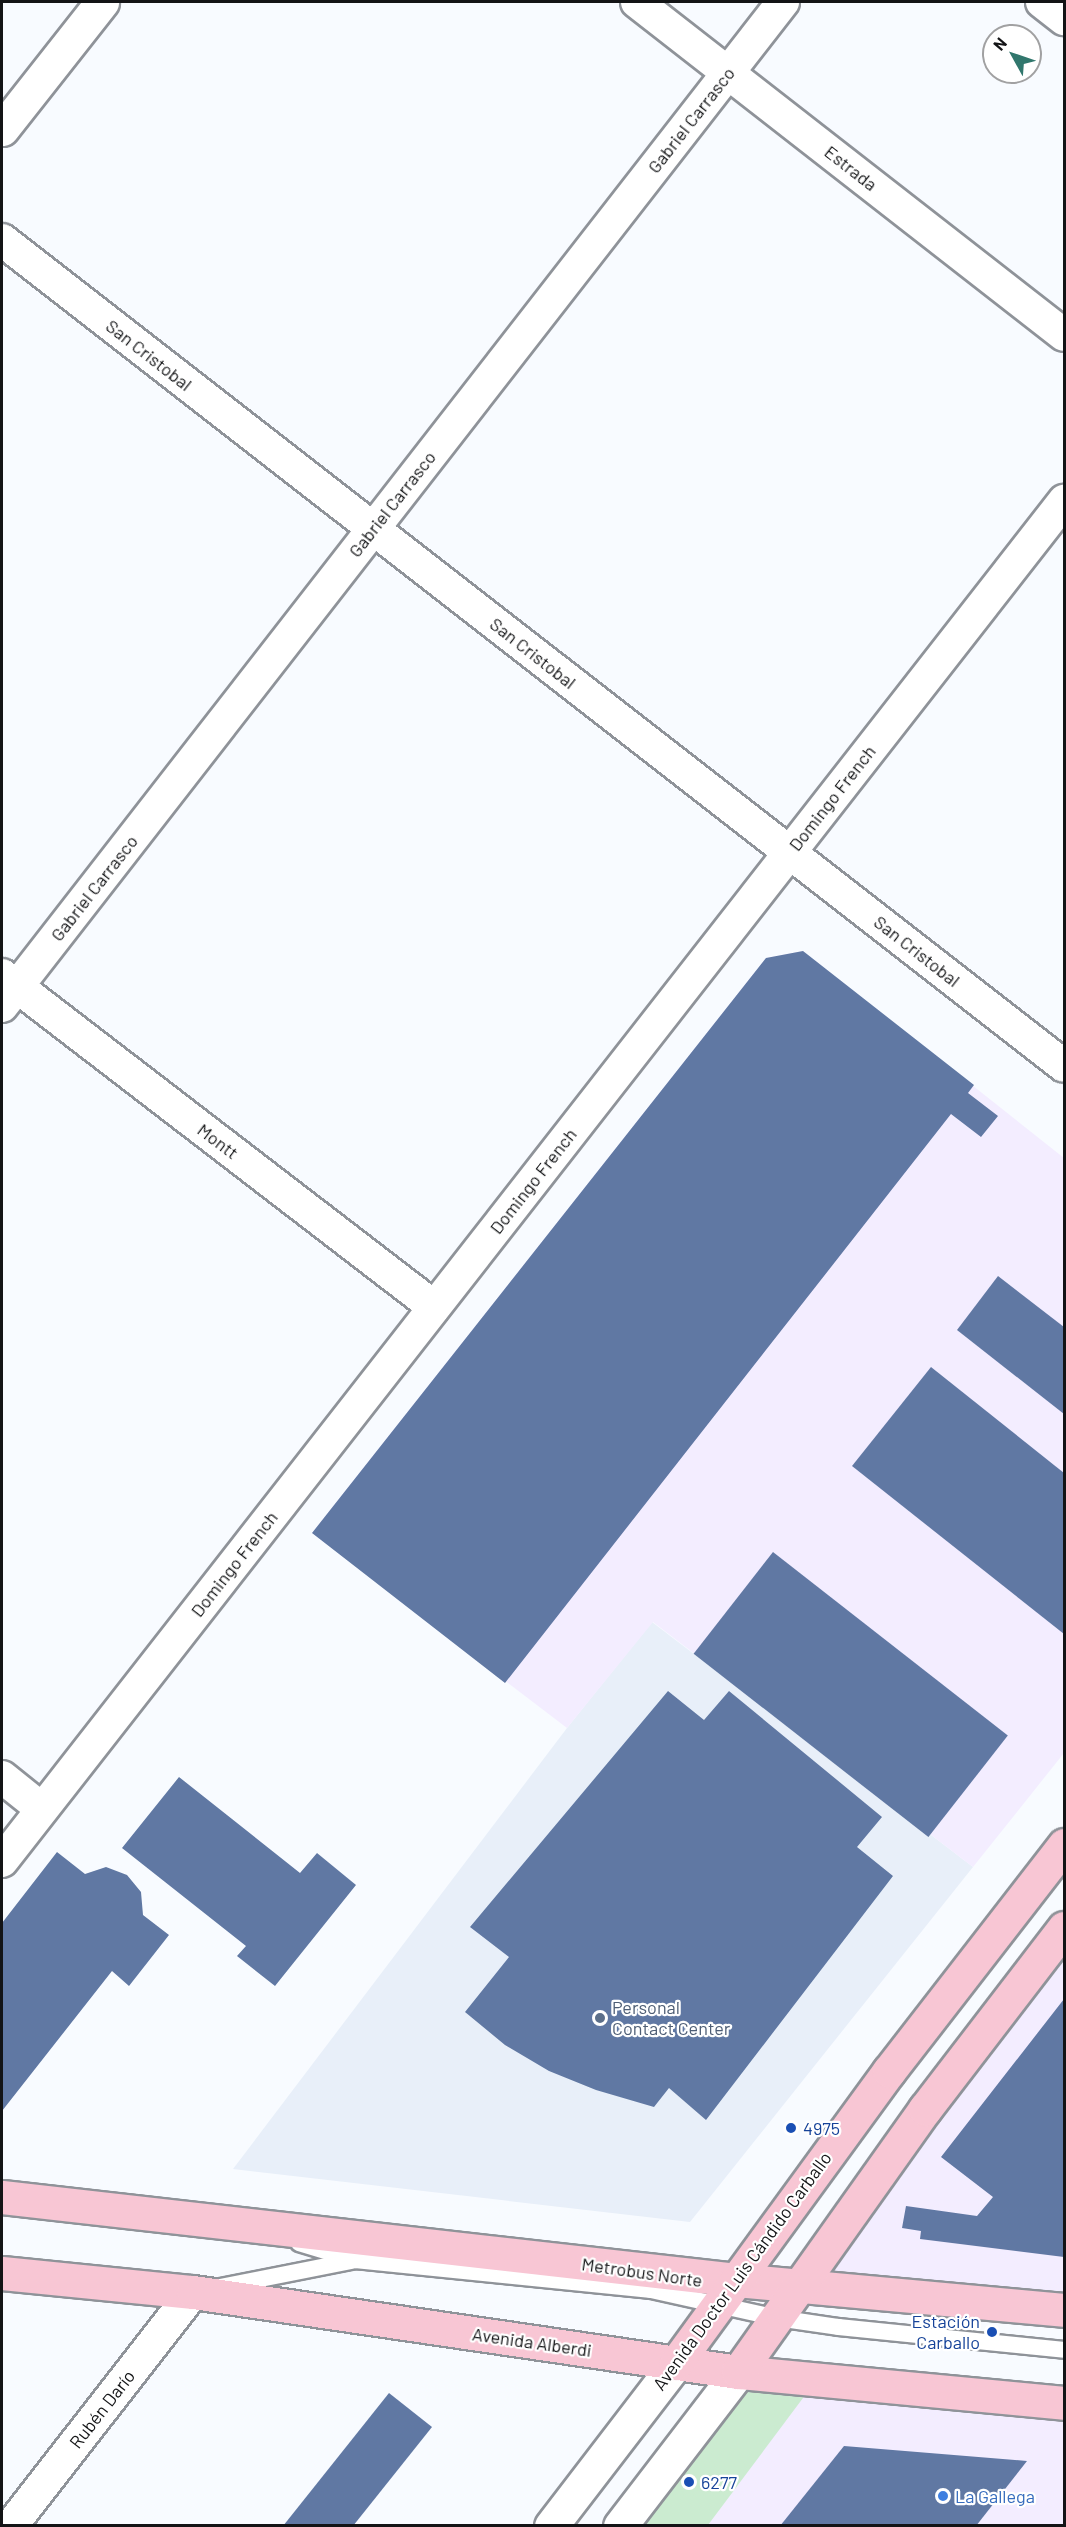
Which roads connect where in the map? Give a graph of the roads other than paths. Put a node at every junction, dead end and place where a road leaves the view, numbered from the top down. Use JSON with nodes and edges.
{"nodes":[{"id":1,"x":637,"y":2,"type":"edge"},
{"id":2,"x":783,"y":2,"type":"edge"},
{"id":3,"x":1042,"y":2,"type":"edge"},
{"id":4,"x":91,"y":5,"type":"edge"},
{"id":5,"x":1065,"y":19,"type":"edge"},
{"id":6,"x":728,"y":72,"type":"junction"},
{"id":7,"x":2,"y":129,"type":"edge"},
{"id":8,"x":2,"y":240,"type":"edge"},
{"id":9,"x":1065,"y":335,"type":"edge"},
{"id":10,"x":1065,"y":501,"type":"edge"},
{"id":11,"x":373,"y":529,"type":"junction"},
{"id":12,"x":790,"y":852,"type":"junction"},
{"id":13,"x":7,"y":989,"type":"edge"},
{"id":14,"x":1065,"y":1066,"type":"edge"},
{"id":15,"x":434,"y":1307,"type":"junction"},
{"id":16,"x":2,"y":1777,"type":"edge"},
{"id":17,"x":42,"y":1809,"type":"junction"},
{"id":18,"x":1065,"y":1845,"type":"edge"},
{"id":19,"x":2,"y":1861,"type":"edge"},
{"id":20,"x":1065,"y":1928,"type":"edge"},
{"id":21,"x":2,"y":2197,"type":"edge"},
{"id":22,"x":241,"y":2225,"type":"junction"},
{"id":23,"x":355,"y":2260,"type":"junction"},
{"id":24,"x":2,"y":2273,"type":"edge"},
{"id":25,"x":800,"y":2286,"type":"junction"},
{"id":26,"x":193,"y":2292,"type":"junction"},
{"id":27,"x":728,"y":2292,"type":"junction"},
{"id":28,"x":1065,"y":2310,"type":"edge"},
{"id":29,"x":777,"y":2318,"type":"junction"},
{"id":30,"x":1065,"y":2350,"type":"edge"},
{"id":31,"x":676,"y":2363,"type":"junction"},
{"id":32,"x":738,"y":2372,"type":"junction"},
{"id":33,"x":1065,"y":2403,"type":"edge"},
{"id":34,"x":11,"y":2526,"type":"edge"},
{"id":35,"x":551,"y":2526,"type":"edge"},
{"id":36,"x":620,"y":2526,"type":"edge"}],
"edges":[{"from":1,"to":6,"type":"street","name":"Estrada"},
{"from":2,"to":6,"type":"street","name":"Gabriel Carrasco"},
{"from":3,"to":5,"type":"street"},
{"from":4,"to":7,"type":"main road"},
{"from":6,"to":9,"type":"street","name":"Estrada"},
{"from":6,"to":11,"type":"street","name":"Gabriel Carrasco"},
{"from":8,"to":11,"type":"street","name":"San Cristobal"},
{"from":10,"to":12,"type":"street","name":"Domingo French"},
{"from":11,"to":12,"type":"street","name":"San Cristobal"},
{"from":11,"to":13,"type":"street","name":"Gabriel Carrasco"},
{"from":12,"to":14,"type":"street","name":"San Cristobal"},
{"from":12,"to":15,"type":"street","name":"Domingo French"},
{"from":13,"to":15,"type":"street","name":"Montt"},
{"from":15,"to":17,"type":"street","name":"Domingo French"},
{"from":16,"to":17,"type":"street"},
{"from":17,"to":19,"type":"street","name":"Domingo French"},
{"from":18,"to":27,"type":"main road","name":"Avenida Doctor Luis Cándido Carballo"},
{"from":20,"to":25,"type":"main road"},
{"from":21,"to":22,"type":"main road"},
{"from":22,"to":23,"type":"lane","name":"Metrobus Norte"},
{"from":22,"to":27,"type":"main road"},
{"from":23,"to":26,"type":"lane","name":"Metrobus Norte"},
{"from":23,"to":27,"type":"lane","name":"Metrobus Norte"},
{"from":24,"to":26,"type":"main road","name":"Avenida Alberdi"},
{"from":25,"to":27,"type":"main road"},
{"from":25,"to":28,"type":"main road"},
{"from":25,"to":29,"type":"main road"},
{"from":26,"to":31,"type":"main road","name":"Avenida Alberdi"},
{"from":26,"to":34,"type":"street","name":"Rubén Darío"},
{"from":27,"to":29,"type":"lane","name":"Metrobus Norte"},
{"from":27,"to":31,"type":"main road","name":"Avenida Doctor Luis Cándido Carballo"},
{"from":29,"to":30,"type":"lane","name":"Metrobus Norte"},
{"from":29,"to":32,"type":"main road"},
{"from":31,"to":32,"type":"main road","name":"Avenida Alberdi"},
{"from":31,"to":35,"type":"main road","name":"Avenida Doctor Luis Cándido Carballo"},
{"from":32,"to":33,"type":"main road","name":"Avenida Alberdi"},
{"from":32,"to":36,"type":"main road"}]}
